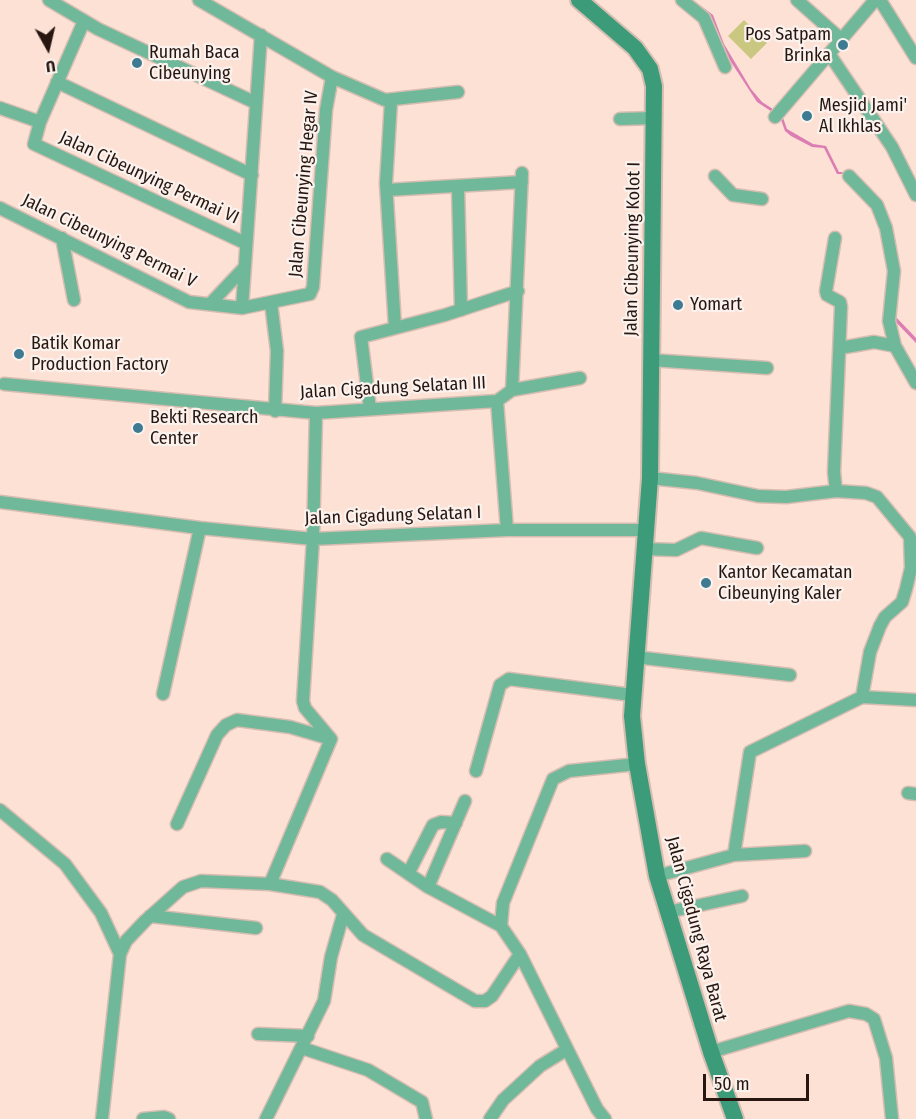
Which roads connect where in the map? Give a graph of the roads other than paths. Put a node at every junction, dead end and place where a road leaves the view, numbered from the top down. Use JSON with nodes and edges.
{"nodes":[{"id":1,"x":50,"y":0,"type":"edge"},
{"id":2,"x":199,"y":0,"type":"edge"},
{"id":3,"x":579,"y":0,"type":"edge"},
{"id":4,"x":682,"y":0,"type":"edge"},
{"id":5,"x":797,"y":0,"type":"edge"},
{"id":6,"x":875,"y":0,"type":"edge"},
{"id":7,"x":880,"y":0,"type":"edge"},
{"id":8,"x":84,"y":21,"type":"junction"},
{"id":9,"x":261,"y":35,"type":"junction"},
{"id":10,"x":842,"y":40,"type":"junction"},
{"id":11,"x":830,"y":55,"type":"junction"},
{"id":12,"x":916,"y":58,"type":"edge"},
{"id":13,"x":725,"y":67,"type":"dead end"},
{"id":14,"x":332,"y":77,"type":"junction"},
{"id":15,"x":57,"y":82,"type":"junction"},
{"id":16,"x":458,"y":92,"type":"dead end"},
{"id":17,"x":391,"y":101,"type":"junction"},
{"id":18,"x":256,"y":103,"type":"junction"},
{"id":19,"x":0,"y":108,"type":"edge"},
{"id":20,"x":779,"y":113,"type":"dead end"},
{"id":21,"x":655,"y":118,"type":"junction"},
{"id":22,"x":620,"y":119,"type":"dead end"},
{"id":23,"x":40,"y":122,"type":"junction"},
{"id":24,"x":252,"y":175,"type":"junction"},
{"id":25,"x":715,"y":176,"type":"dead end"},
{"id":26,"x":849,"y":177,"type":"dead end"},
{"id":27,"x":458,"y":186,"type":"junction"},
{"id":28,"x":387,"y":190,"type":"junction"},
{"id":29,"x":916,"y":195,"type":"edge"},
{"id":30,"x":762,"y":200,"type":"dead end"},
{"id":31,"x":0,"y":208,"type":"edge"},
{"id":32,"x":62,"y":238,"type":"junction"},
{"id":33,"x":835,"y":238,"type":"dead end"},
{"id":34,"x":245,"y":243,"type":"junction"},
{"id":35,"x":243,"y":269,"type":"junction"},
{"id":36,"x":518,"y":291,"type":"junction"},
{"id":37,"x":310,"y":294,"type":"joint"},
{"id":38,"x":74,"y":300,"type":"dead end"},
{"id":39,"x":271,"y":303,"type":"junction"},
{"id":40,"x":210,"y":304,"type":"junction"},
{"id":41,"x":242,"y":308,"type":"junction"},
{"id":42,"x":460,"y":310,"type":"junction"},
{"id":43,"x":395,"y":327,"type":"junction"},
{"id":44,"x":895,"y":346,"type":"junction"},
{"id":45,"x":840,"y":348,"type":"junction"},
{"id":46,"x":651,"y":360,"type":"junction"},
{"id":47,"x":767,"y":368,"type":"dead end"},
{"id":48,"x":580,"y":378,"type":"dead end"},
{"id":49,"x":916,"y":382,"type":"edge"},
{"id":50,"x":4,"y":384,"type":"dead end"},
{"id":51,"x":512,"y":390,"type":"junction"},
{"id":52,"x":497,"y":400,"type":"junction"},
{"id":53,"x":370,"y":409,"type":"junction"},
{"id":54,"x":275,"y":411,"type":"junction"},
{"id":55,"x":316,"y":413,"type":"junction"},
{"id":56,"x":650,"y":478,"type":"junction"},
{"id":57,"x":835,"y":483,"type":"junction"},
{"id":58,"x":0,"y":502,"type":"edge"},
{"id":59,"x":200,"y":528,"type":"junction"},
{"id":60,"x":507,"y":530,"type":"junction"},
{"id":61,"x":646,"y":530,"type":"junction"},
{"id":62,"x":313,"y":539,"type":"junction"},
{"id":63,"x":757,"y":548,"type":"dead end"},
{"id":64,"x":644,"y":549,"type":"junction"},
{"id":65,"x":635,"y":657,"type":"junction"},
{"id":66,"x":790,"y":675,"type":"dead end"},
{"id":67,"x":163,"y":694,"type":"dead end"},
{"id":68,"x":632,"y":695,"type":"junction"},
{"id":69,"x":862,"y":697,"type":"junction"},
{"id":70,"x":916,"y":700,"type":"edge"},
{"id":71,"x":331,"y":739,"type":"junction"},
{"id":72,"x":637,"y":764,"type":"junction"},
{"id":73,"x":476,"y":771,"type":"dead end"},
{"id":74,"x":465,"y":801,"type":"dead end"},
{"id":75,"x":0,"y":810,"type":"edge"},
{"id":76,"x":16,"y":823,"type":"junction"},
{"id":77,"x":456,"y":823,"type":"junction"},
{"id":78,"x":177,"y":824,"type":"dead end"},
{"id":79,"x":0,"y":826,"type":"edge"},
{"id":80,"x":805,"y":851,"type":"dead end"},
{"id":81,"x":734,"y":855,"type":"junction"},
{"id":82,"x":387,"y":859,"type":"dead end"},
{"id":83,"x":409,"y":872,"type":"junction"},
{"id":84,"x":657,"y":876,"type":"junction"},
{"id":85,"x":270,"y":884,"type":"junction"},
{"id":86,"x":428,"y":887,"type":"junction"},
{"id":87,"x":742,"y":896,"type":"dead end"},
{"id":88,"x":668,"y":912,"type":"junction"},
{"id":89,"x":343,"y":915,"type":"junction"},
{"id":90,"x":150,"y":916,"type":"junction"},
{"id":91,"x":501,"y":926,"type":"junction"},
{"id":92,"x":256,"y":928,"type":"dead end"},
{"id":93,"x":120,"y":954,"type":"junction"},
{"id":94,"x":520,"y":954,"type":"junction"},
{"id":95,"x":258,"y":1034,"type":"dead end"},
{"id":96,"x":308,"y":1036,"type":"junction"},
{"id":97,"x":302,"y":1048,"type":"junction"},
{"id":98,"x":566,"y":1050,"type":"junction"},
{"id":99,"x":711,"y":1052,"type":"junction"},
{"id":100,"x":102,"y":1119,"type":"edge"},
{"id":101,"x":143,"y":1119,"type":"edge"},
{"id":102,"x":169,"y":1119,"type":"edge"},
{"id":103,"x":266,"y":1119,"type":"edge"},
{"id":104,"x":426,"y":1119,"type":"edge"},
{"id":105,"x":490,"y":1119,"type":"edge"},
{"id":106,"x":605,"y":1119,"type":"edge"},
{"id":107,"x":735,"y":1119,"type":"edge"},
{"id":108,"x":892,"y":1119,"type":"edge"}],
"edges":[{"from":1,"to":8,"type":"street"},
{"from":2,"to":9,"type":"street"},
{"from":3,"to":21,"type":"street","name":"Jalan Cibeunying Kolot I"},
{"from":4,"to":13,"type":"street"},
{"from":5,"to":10,"type":"street"},
{"from":6,"to":10,"type":"street"},
{"from":7,"to":12,"type":"street"},
{"from":8,"to":15,"type":"street"},
{"from":8,"to":18,"type":"street"},
{"from":9,"to":14,"type":"street"},
{"from":9,"to":18,"type":"street"},
{"from":10,"to":11,"type":"street"},
{"from":11,"to":20,"type":"street"},
{"from":11,"to":29,"type":"street"},
{"from":14,"to":17,"type":"street"},
{"from":14,"to":37,"type":"street","name":"Jalan Cibeunying Hegar IV"},
{"from":15,"to":23,"type":"street"},
{"from":15,"to":24,"type":"street"},
{"from":16,"to":17,"type":"street"},
{"from":17,"to":28,"type":"street"},
{"from":18,"to":24,"type":"street"},
{"from":19,"to":23,"type":"street"},
{"from":21,"to":22,"type":"street"},
{"from":21,"to":46,"type":"street","name":"Jalan Cibeunying Kolot I"},
{"from":23,"to":34,"type":"street","name":"Jalan Cibeunying Permai VI"},
{"from":24,"to":34,"type":"street"},
{"from":25,"to":30,"type":"street"},
{"from":26,"to":44,"type":"street"},
{"from":27,"to":28,"type":"street"},
{"from":27,"to":36,"type":"street"},
{"from":27,"to":42,"type":"street"},
{"from":28,"to":43,"type":"street"},
{"from":31,"to":32,"type":"street","name":"Jalan Cibeunying Permai V"},
{"from":32,"to":38,"type":"street"},
{"from":32,"to":40,"type":"street","name":"Jalan Cibeunying Permai V"},
{"from":33,"to":45,"type":"street"},
{"from":34,"to":35,"type":"street"},
{"from":35,"to":40,"type":"street"},
{"from":35,"to":41,"type":"street"},
{"from":36,"to":42,"type":"street"},
{"from":36,"to":51,"type":"street"},
{"from":37,"to":39,"type":"street","name":"Jalan Cibeunying Permai V"},
{"from":39,"to":41,"type":"street","name":"Jalan Cibeunying Permai V"},
{"from":39,"to":54,"type":"street"},
{"from":40,"to":41,"type":"street","name":"Jalan Cibeunying Permai V"},
{"from":42,"to":43,"type":"street"},
{"from":43,"to":53,"type":"street"},
{"from":44,"to":45,"type":"street"},
{"from":44,"to":49,"type":"street"},
{"from":45,"to":57,"type":"street"},
{"from":46,"to":47,"type":"street"},
{"from":46,"to":56,"type":"street","name":"Jalan Cibeunying Kolot I"},
{"from":48,"to":51,"type":"street","name":"Jalan Cigadung Selatan III"},
{"from":50,"to":54,"type":"street","name":"Jalan Cigadung Selatan III"},
{"from":51,"to":52,"type":"street","name":"Jalan Cigadung Selatan III"},
{"from":52,"to":53,"type":"street","name":"Jalan Cigadung Selatan III"},
{"from":52,"to":60,"type":"street","name":"Jalan Cigadung Selatan III"},
{"from":53,"to":55,"type":"street","name":"Jalan Cigadung Selatan III"},
{"from":54,"to":55,"type":"street","name":"Jalan Cigadung Selatan III"},
{"from":55,"to":62,"type":"street"},
{"from":56,"to":57,"type":"street"},
{"from":56,"to":61,"type":"street","name":"Jalan Cibeunying Kolot I"},
{"from":57,"to":69,"type":"street"},
{"from":58,"to":59,"type":"street","name":"Jalan Cigadung Selatan I"},
{"from":59,"to":62,"type":"street","name":"Jalan Cigadung Selatan I"},
{"from":59,"to":67,"type":"street"},
{"from":60,"to":61,"type":"street","name":"Jalan Cigadung Selatan I"},
{"from":60,"to":62,"type":"street","name":"Jalan Cigadung Selatan I"},
{"from":61,"to":64,"type":"street","name":"Jalan Cigadung Raya Barat"},
{"from":62,"to":71,"type":"street"},
{"from":63,"to":64,"type":"street"},
{"from":64,"to":65,"type":"street","name":"Jalan Cigadung Raya Barat"},
{"from":65,"to":66,"type":"street"},
{"from":65,"to":68,"type":"street","name":"Jalan Cigadung Raya Barat"},
{"from":68,"to":72,"type":"street","name":"Jalan Cigadung Raya Barat"},
{"from":68,"to":73,"type":"street"},
{"from":69,"to":70,"type":"street"},
{"from":69,"to":81,"type":"street"},
{"from":71,"to":78,"type":"street"},
{"from":71,"to":85,"type":"street"},
{"from":72,"to":84,"type":"street","name":"Jalan Cigadung Raya Barat"},
{"from":72,"to":91,"type":"street"},
{"from":74,"to":77,"type":"street"},
{"from":75,"to":76,"type":"street"},
{"from":76,"to":79,"type":"street"},
{"from":76,"to":93,"type":"street"},
{"from":77,"to":83,"type":"street"},
{"from":77,"to":86,"type":"street"},
{"from":80,"to":81,"type":"street"},
{"from":81,"to":84,"type":"street"},
{"from":82,"to":83,"type":"street"},
{"from":83,"to":86,"type":"street"},
{"from":84,"to":88,"type":"street","name":"Jalan Cigadung Raya Barat"},
{"from":85,"to":89,"type":"street"},
{"from":85,"to":90,"type":"street"},
{"from":86,"to":91,"type":"street"},
{"from":87,"to":88,"type":"street"},
{"from":88,"to":99,"type":"street","name":"Jalan Cigadung Raya Barat"},
{"from":89,"to":94,"type":"street"},
{"from":89,"to":96,"type":"street"},
{"from":90,"to":92,"type":"street"},
{"from":90,"to":93,"type":"street"},
{"from":91,"to":94,"type":"street"},
{"from":93,"to":100,"type":"street"},
{"from":94,"to":98,"type":"street"},
{"from":95,"to":96,"type":"street"},
{"from":96,"to":97,"type":"street"},
{"from":97,"to":103,"type":"street"},
{"from":97,"to":104,"type":"street"},
{"from":98,"to":105,"type":"street"},
{"from":98,"to":106,"type":"street"},
{"from":99,"to":107,"type":"street","name":"Jalan Cigadung Raya Barat"},
{"from":99,"to":108,"type":"street"},
{"from":101,"to":102,"type":"street"}]}
